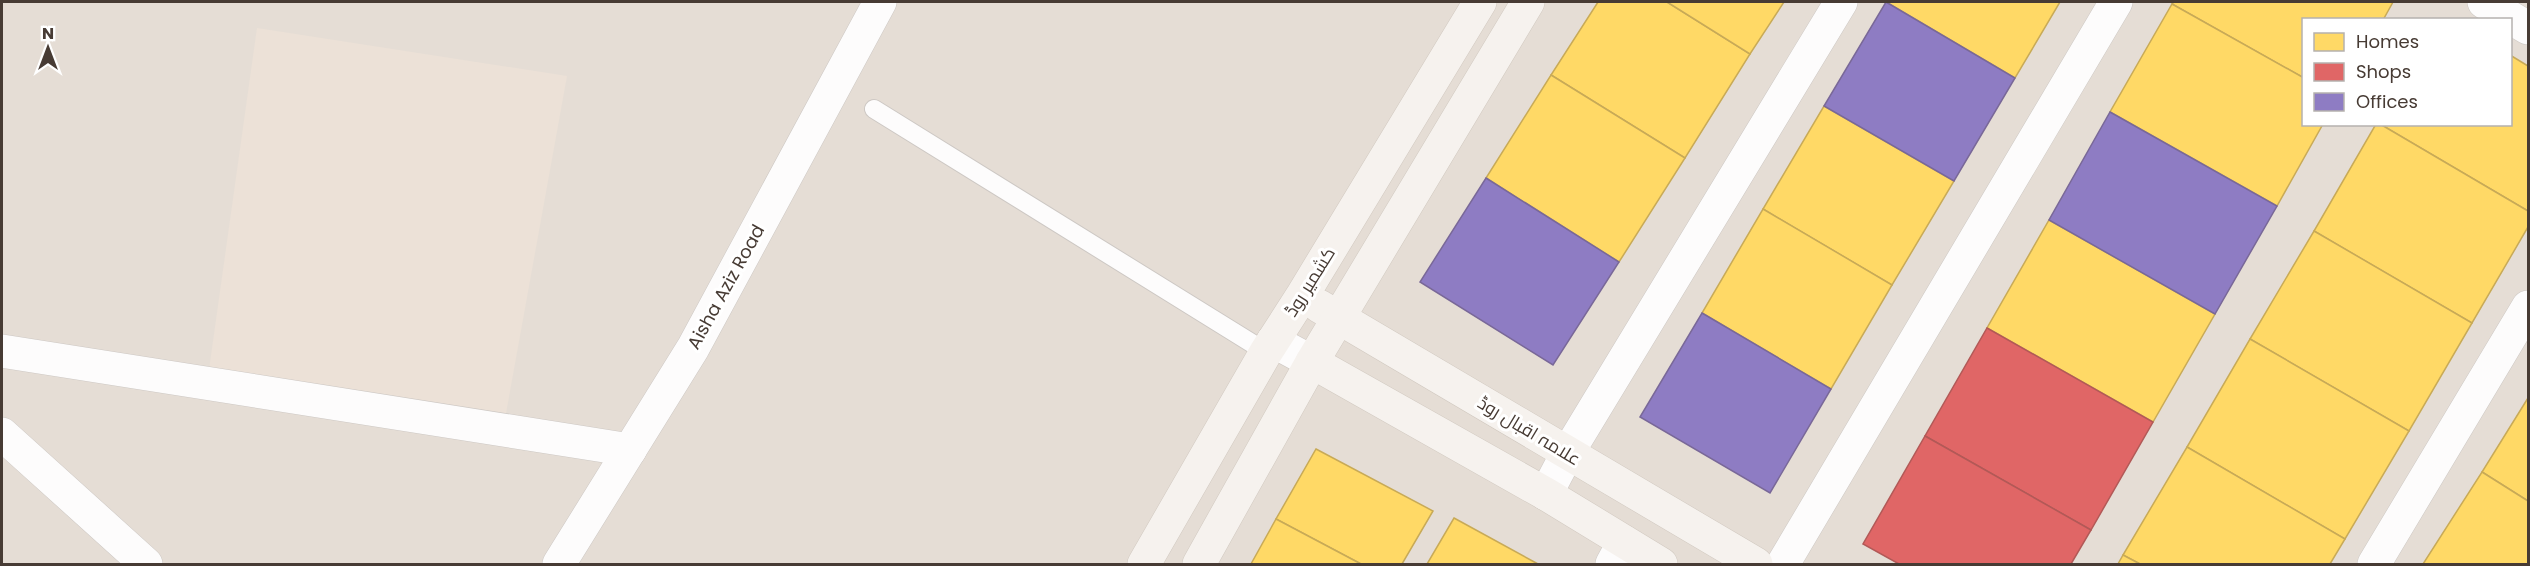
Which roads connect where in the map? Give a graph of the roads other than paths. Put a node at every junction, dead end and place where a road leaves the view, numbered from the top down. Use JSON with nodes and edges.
{"nodes":[{"id":1,"x":880,"y":2,"type":"edge"},
{"id":2,"x":1480,"y":2,"type":"edge"},
{"id":3,"x":1528,"y":2,"type":"edge"},
{"id":4,"x":1841,"y":2,"type":"edge"},
{"id":5,"x":2116,"y":2,"type":"edge"},
{"id":6,"x":2484,"y":2,"type":"edge"},
{"id":7,"x":2512,"y":18,"type":"edge"},
{"id":8,"x":2512,"y":18,"type":"edge"},
{"id":9,"x":2529,"y":28,"type":"edge"},
{"id":10,"x":874,"y":109,"type":"dead end"},
{"id":11,"x":1302,"y":296,"type":"junction"},
{"id":12,"x":2529,"y":307,"type":"edge"},
{"id":13,"x":1338,"y":318,"type":"junction"},
{"id":14,"x":1269,"y":346,"type":"junction"},
{"id":15,"x":2,"y":351,"type":"edge"},
{"id":16,"x":1312,"y":362,"type":"junction"},
{"id":17,"x":2,"y":434,"type":"edge"},
{"id":18,"x":630,"y":450,"type":"junction"},
{"id":19,"x":1568,"y":454,"type":"junction"},
{"id":20,"x":1546,"y":494,"type":"junction"},
{"id":21,"x":1618,"y":553,"type":"edge"},
{"id":22,"x":146,"y":564,"type":"edge"},
{"id":23,"x":559,"y":564,"type":"edge"},
{"id":24,"x":1144,"y":564,"type":"edge"},
{"id":25,"x":1199,"y":564,"type":"edge"},
{"id":26,"x":1661,"y":564,"type":"edge"},
{"id":27,"x":1756,"y":564,"type":"edge"},
{"id":28,"x":1784,"y":564,"type":"edge"},
{"id":29,"x":2374,"y":564,"type":"edge"}],
"edges":[{"from":1,"to":18,"type":"street","name":"Aisha Aziz Road"},
{"from":2,"to":11,"type":"main road","name":"کشمیر روڈ"},
{"from":3,"to":13,"type":"main road"},
{"from":4,"to":19,"type":"street"},
{"from":5,"to":28,"type":"street"},
{"from":6,"to":8,"type":"street"},
{"from":7,"to":9,"type":"street"},
{"from":10,"to":14,"type":"lane"},
{"from":11,"to":13,"type":"main road","name":"علامہ اقبال روڈ"},
{"from":11,"to":14,"type":"main road","name":"کشمیر روڈ"},
{"from":12,"to":29,"type":"street"},
{"from":13,"to":16,"type":"main road"},
{"from":13,"to":19,"type":"main road","name":"علامہ اقبال روڈ"},
{"from":14,"to":16,"type":"street"},
{"from":14,"to":24,"type":"main road","name":"کشمیر روڈ"},
{"from":15,"to":18,"type":"street"},
{"from":16,"to":20,"type":"main road"},
{"from":16,"to":25,"type":"main road"},
{"from":17,"to":22,"type":"street"},
{"from":18,"to":23,"type":"street","name":"Aisha Aziz Road"},
{"from":19,"to":20,"type":"street"},
{"from":19,"to":27,"type":"main road","name":"علامہ اقبال روڈ"},
{"from":20,"to":21,"type":"main road"},
{"from":21,"to":26,"type":"main road"}]}
